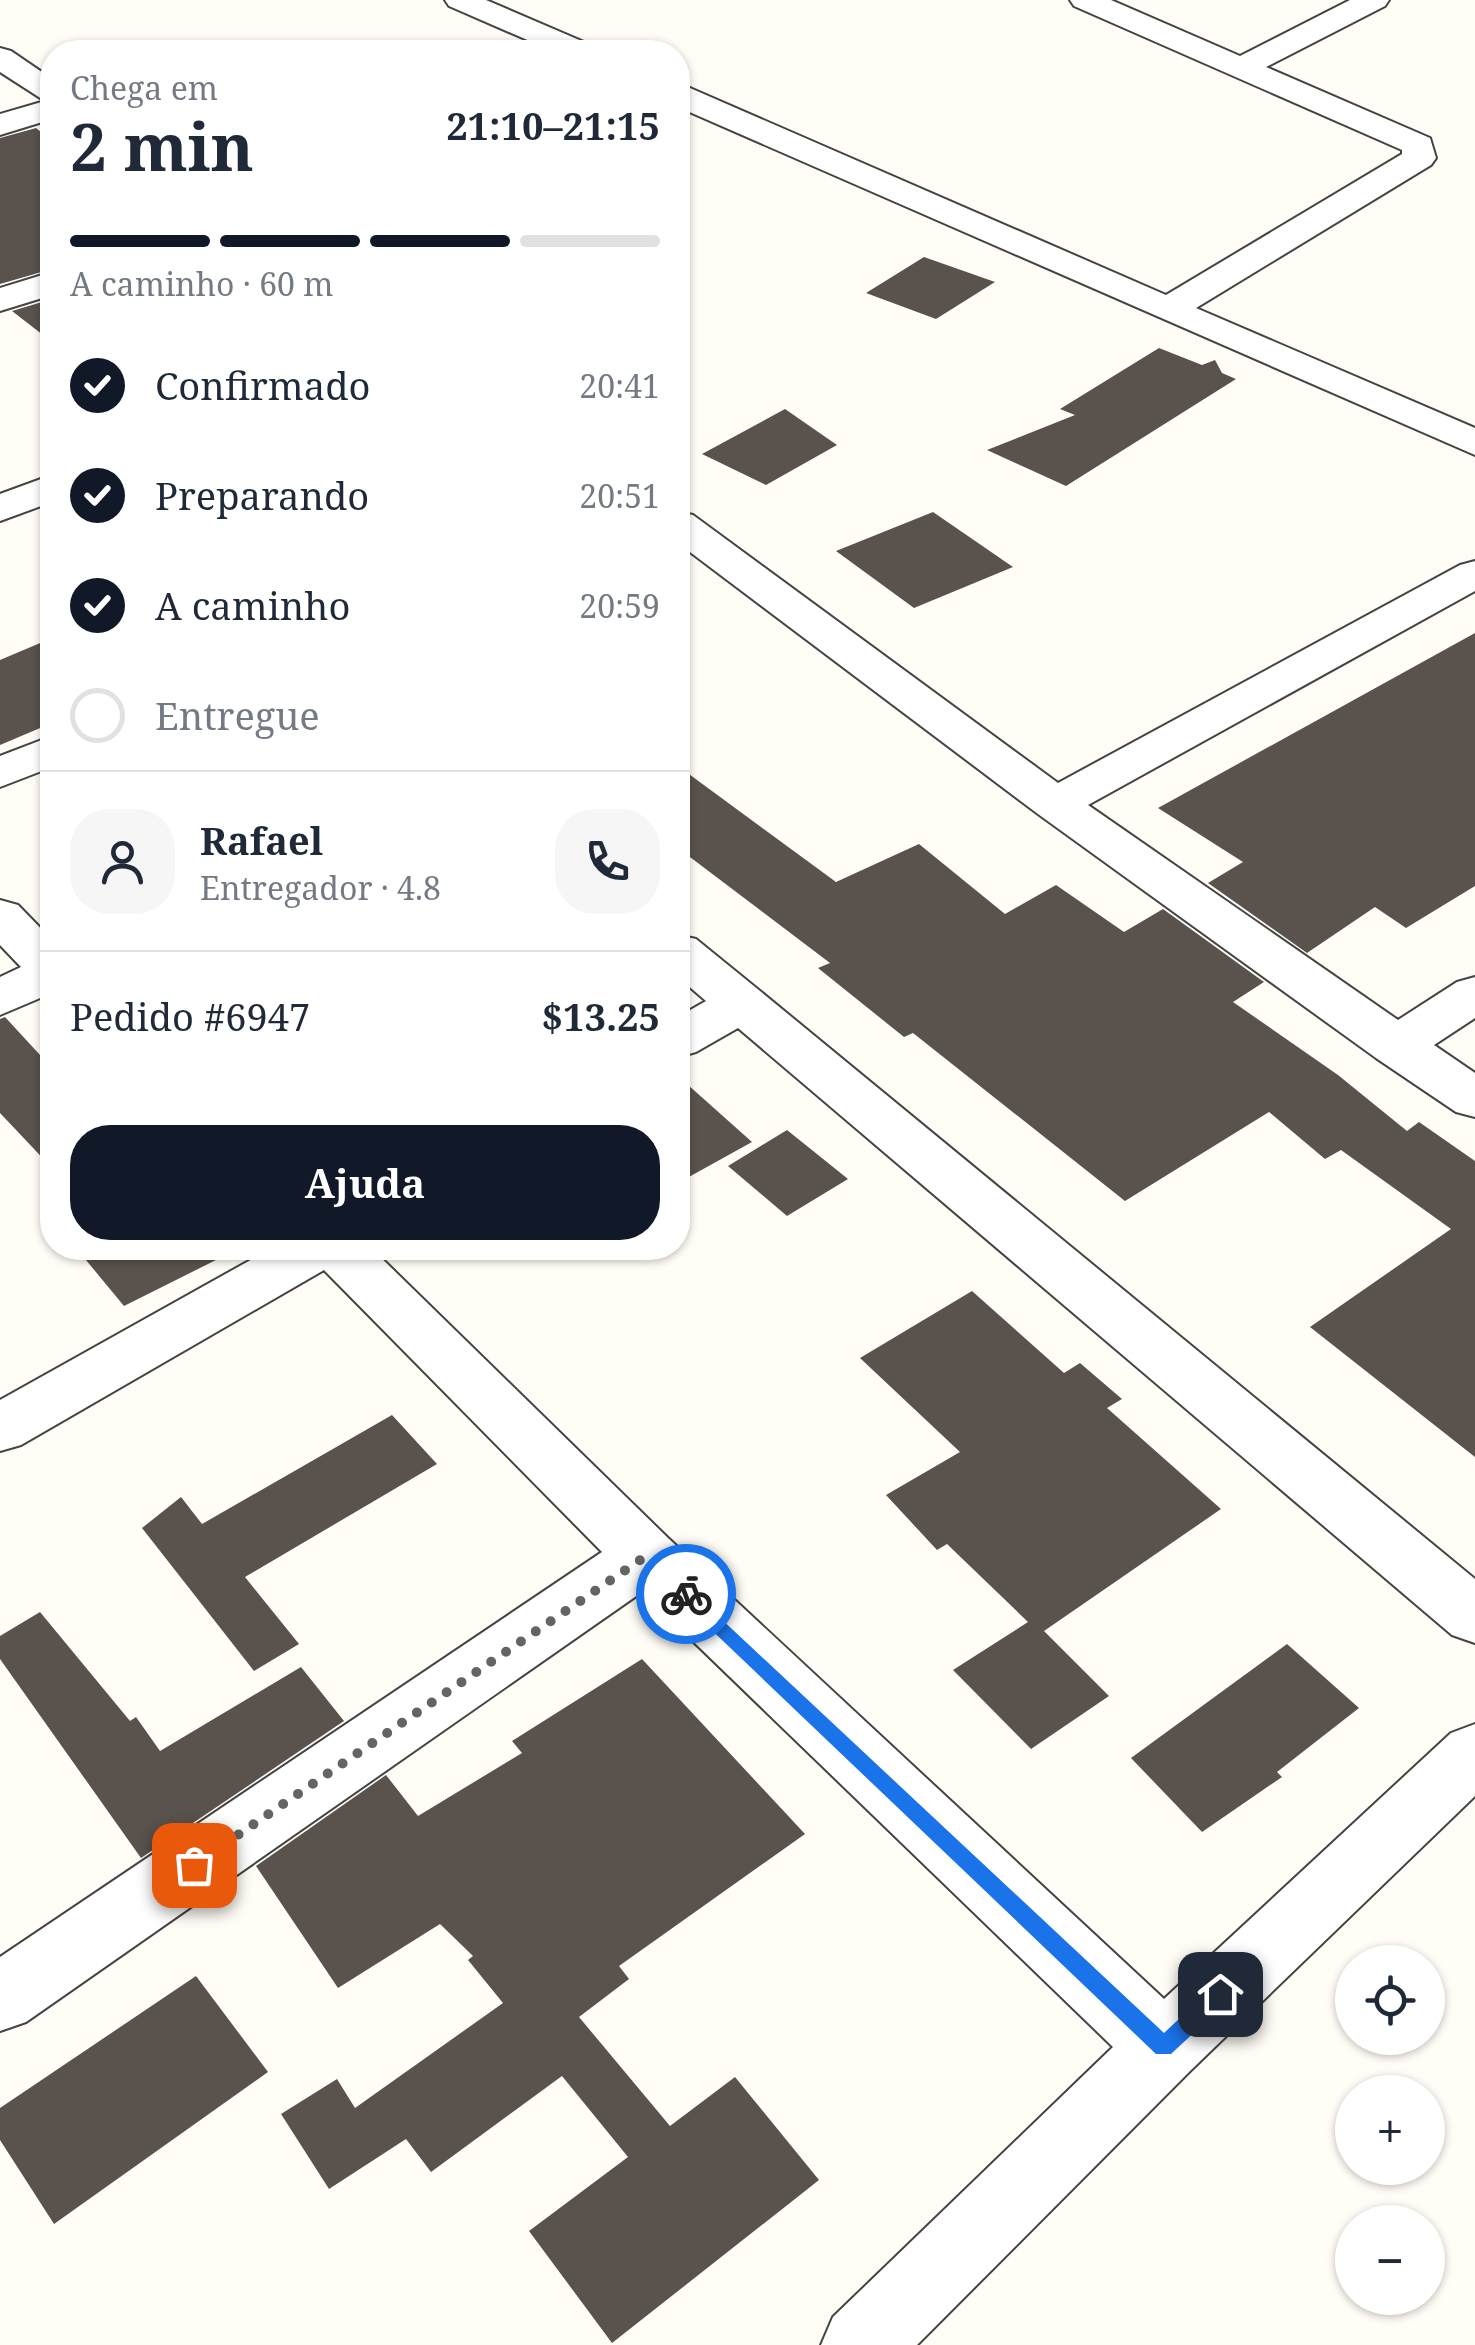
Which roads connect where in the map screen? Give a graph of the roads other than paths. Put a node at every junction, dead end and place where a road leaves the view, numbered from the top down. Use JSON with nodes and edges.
{"nodes":[{"id":1,"x":460,"y":0,"type":"edge"},
{"id":2,"x":1085,"y":0,"type":"edge"},
{"id":3,"x":1374,"y":0,"type":"edge"},
{"id":4,"x":552,"y":40,"type":"edge"},
{"id":5,"x":0,"y":58,"type":"edge"},
{"id":6,"x":1242,"y":67,"type":"junction"},
{"id":7,"x":40,"y":85,"type":"edge"},
{"id":8,"x":690,"y":100,"type":"edge"},
{"id":9,"x":40,"y":113,"type":"edge"},
{"id":10,"x":0,"y":125,"type":"edge"},
{"id":11,"x":40,"y":287,"type":"edge"},
{"id":12,"x":0,"y":300,"type":"edge"},
{"id":13,"x":1168,"y":309,"type":"junction"},
{"id":14,"x":1475,"y":442,"type":"edge"},
{"id":15,"x":40,"y":492,"type":"edge"},
{"id":16,"x":0,"y":509,"type":"edge"},
{"id":17,"x":690,"y":533,"type":"edge"},
{"id":18,"x":1475,"y":574,"type":"edge"},
{"id":19,"x":40,"y":755,"type":"edge"},
{"id":20,"x":0,"y":773,"type":"edge"},
{"id":21,"x":1056,"y":804,"type":"junction"},
{"id":22,"x":0,"y":916,"type":"edge"},
{"id":23,"x":40,"y":958,"type":"edge"},
{"id":24,"x":690,"y":960,"type":"edge"},
{"id":25,"x":40,"y":977,"type":"edge"},
{"id":26,"x":1475,"y":994,"type":"edge"},
{"id":27,"x":0,"y":998,"type":"edge"},
{"id":28,"x":742,"y":1003,"type":"junction"},
{"id":29,"x":690,"y":1033,"type":"edge"},
{"id":30,"x":1395,"y":1046,"type":"junction"},
{"id":31,"x":1475,"y":1099,"type":"edge"},
{"id":32,"x":296,"y":1260,"type":"edge"},
{"id":33,"x":349,"y":1260,"type":"edge"},
{"id":34,"x":0,"y":1428,"type":"edge"},
{"id":35,"x":646,"y":1556,"type":"junction"},
{"id":36,"x":1475,"y":1616,"type":"edge"},
{"id":37,"x":1475,"y":1753,"type":"edge"},
{"id":38,"x":0,"y":1998,"type":"edge"},
{"id":39,"x":1164,"y":2047,"type":"junction"},
{"id":40,"x":860,"y":2345,"type":"edge"}],
"edges":[{"from":1,"to":4,"type":"street"},
{"from":2,"to":6,"type":"street"},
{"from":3,"to":6,"type":"street"},
{"from":5,"to":7,"type":"street"},
{"from":6,"to":13,"type":"street"},
{"from":8,"to":13,"type":"street"},
{"from":9,"to":10,"type":"street"},
{"from":11,"to":12,"type":"street"},
{"from":13,"to":14,"type":"street"},
{"from":15,"to":16,"type":"street"},
{"from":17,"to":21,"type":"street"},
{"from":18,"to":21,"type":"street"},
{"from":19,"to":20,"type":"street"},
{"from":21,"to":30,"type":"street"},
{"from":22,"to":23,"type":"street"},
{"from":24,"to":28,"type":"street"},
{"from":25,"to":27,"type":"street"},
{"from":26,"to":30,"type":"street"},
{"from":28,"to":29,"type":"street"},
{"from":28,"to":36,"type":"street"},
{"from":30,"to":31,"type":"street"},
{"from":32,"to":34,"type":"street"},
{"from":33,"to":35,"type":"street"},
{"from":35,"to":38,"type":"street"},
{"from":35,"to":39,"type":"street"},
{"from":37,"to":39,"type":"street"},
{"from":39,"to":40,"type":"street"}]}
